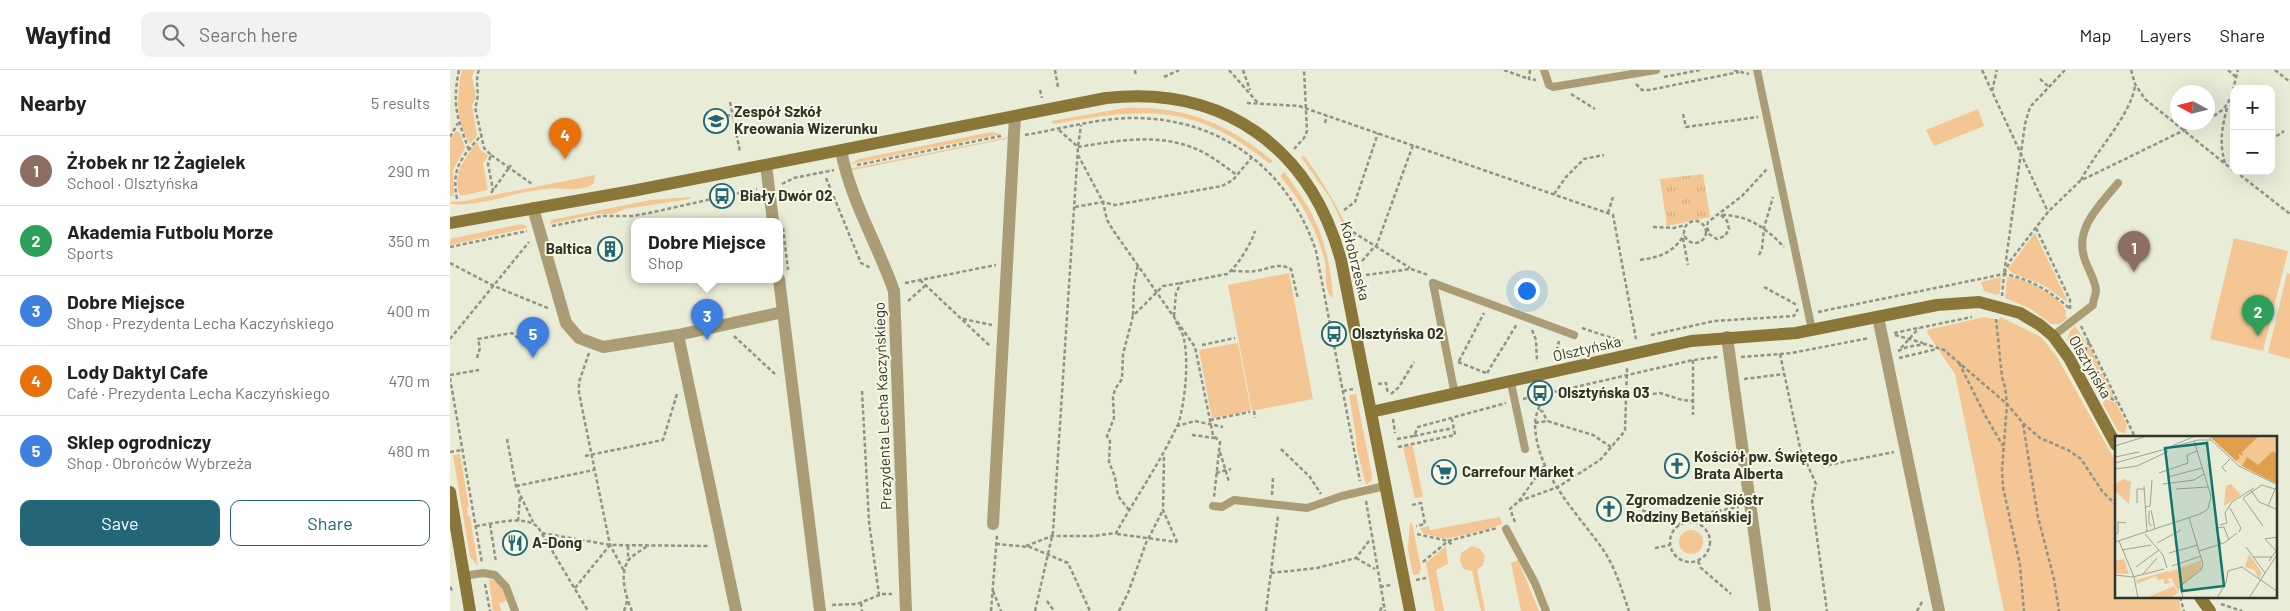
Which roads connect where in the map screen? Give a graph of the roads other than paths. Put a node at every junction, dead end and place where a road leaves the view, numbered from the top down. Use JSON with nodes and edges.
{"nodes":[{"id":1,"x":1544,"y":70,"type":"edge"},
{"id":2,"x":1656,"y":70,"type":"edge"},
{"id":3,"x":1754,"y":72,"type":"edge"},
{"id":4,"x":1015,"y":116,"type":"junction"},
{"id":5,"x":841,"y":150,"type":"junction"},
{"id":6,"x":766,"y":165,"type":"junction"},
{"id":7,"x":2118,"y":183,"type":"dead end"},
{"id":8,"x":533,"y":208,"type":"junction"},
{"id":9,"x":773,"y":218,"type":"edge"},
{"id":10,"x":450,"y":223,"type":"edge"},
{"id":11,"x":779,"y":283,"type":"edge"},
{"id":12,"x":783,"y":312,"type":"junction"},
{"id":13,"x":1878,"y":317,"type":"junction"},
{"id":14,"x":1812,"y":330,"type":"junction"},
{"id":15,"x":678,"y":335,"type":"junction"},
{"id":16,"x":1574,"y":335,"type":"dead end"},
{"id":17,"x":2053,"y":336,"type":"junction"},
{"id":18,"x":1727,"y":337,"type":"junction"},
{"id":19,"x":1511,"y":383,"type":"junction"},
{"id":20,"x":1455,"y":395,"type":"junction"},
{"id":21,"x":1370,"y":412,"type":"junction"},
{"id":22,"x":2115,"y":444,"type":"edge"},
{"id":23,"x":1525,"y":449,"type":"dead end"},
{"id":24,"x":1385,"y":486,"type":"junction"},
{"id":25,"x":450,"y":492,"type":"edge"},
{"id":26,"x":1212,"y":506,"type":"road end"},
{"id":27,"x":1507,"y":526,"type":"road end"},
{"id":28,"x":995,"y":530,"type":"road end"},
{"id":29,"x":450,"y":542,"type":"edge"},
{"id":30,"x":464,"y":576,"type":"junction"},
{"id":31,"x":2202,"y":598,"type":"edge"},
{"id":32,"x":2215,"y":607,"type":"edge"},
{"id":33,"x":824,"y":608,"type":"edge"},
{"id":34,"x":470,"y":611,"type":"edge"},
{"id":35,"x":515,"y":611,"type":"edge"},
{"id":36,"x":736,"y":611,"type":"edge"},
{"id":37,"x":906,"y":611,"type":"edge"},
{"id":38,"x":1410,"y":611,"type":"edge"},
{"id":39,"x":1546,"y":611,"type":"edge"},
{"id":40,"x":1765,"y":611,"type":"edge"},
{"id":41,"x":1939,"y":611,"type":"edge"}],
"edges":[{"from":1,"to":2,"type":"lane"},
{"from":3,"to":14,"type":"lane"},
{"from":4,"to":5,"type":"street"},
{"from":4,"to":21,"type":"street","name":"Kołobrzeska"},
{"from":4,"to":28,"type":"street"},
{"from":5,"to":6,"type":"street"},
{"from":5,"to":37,"type":"street","name":"Prezydenta Lecha Kaczyńskiego"},
{"from":6,"to":8,"type":"street"},
{"from":6,"to":9,"type":"street"},
{"from":7,"to":17,"type":"lane"},
{"from":8,"to":10,"type":"street"},
{"from":8,"to":15,"type":"street"},
{"from":11,"to":12,"type":"street"},
{"from":12,"to":15,"type":"street"},
{"from":12,"to":33,"type":"street"},
{"from":13,"to":14,"type":"street","name":"Olsztyńska"},
{"from":13,"to":17,"type":"street","name":"Olsztyńska"},
{"from":13,"to":41,"type":"street"},
{"from":14,"to":18,"type":"street","name":"Olsztyńska"},
{"from":15,"to":36,"type":"street"},
{"from":16,"to":20,"type":"lane"},
{"from":17,"to":22,"type":"street","name":"Olsztyńska"},
{"from":18,"to":19,"type":"street","name":"Olsztyńska"},
{"from":18,"to":40,"type":"street"},
{"from":19,"to":20,"type":"street","name":"Olsztyńska"},
{"from":19,"to":23,"type":"lane"},
{"from":20,"to":21,"type":"street","name":"Olsztyńska"},
{"from":21,"to":24,"type":"street","name":"Kołobrzeska"},
{"from":24,"to":26,"type":"lane"},
{"from":24,"to":38,"type":"street","name":"Kołobrzeska"},
{"from":25,"to":30,"type":"street"},
{"from":27,"to":39,"type":"lane"},
{"from":29,"to":30,"type":"street"},
{"from":30,"to":34,"type":"street"},
{"from":30,"to":35,"type":"lane"},
{"from":31,"to":32,"type":"street"}]}
